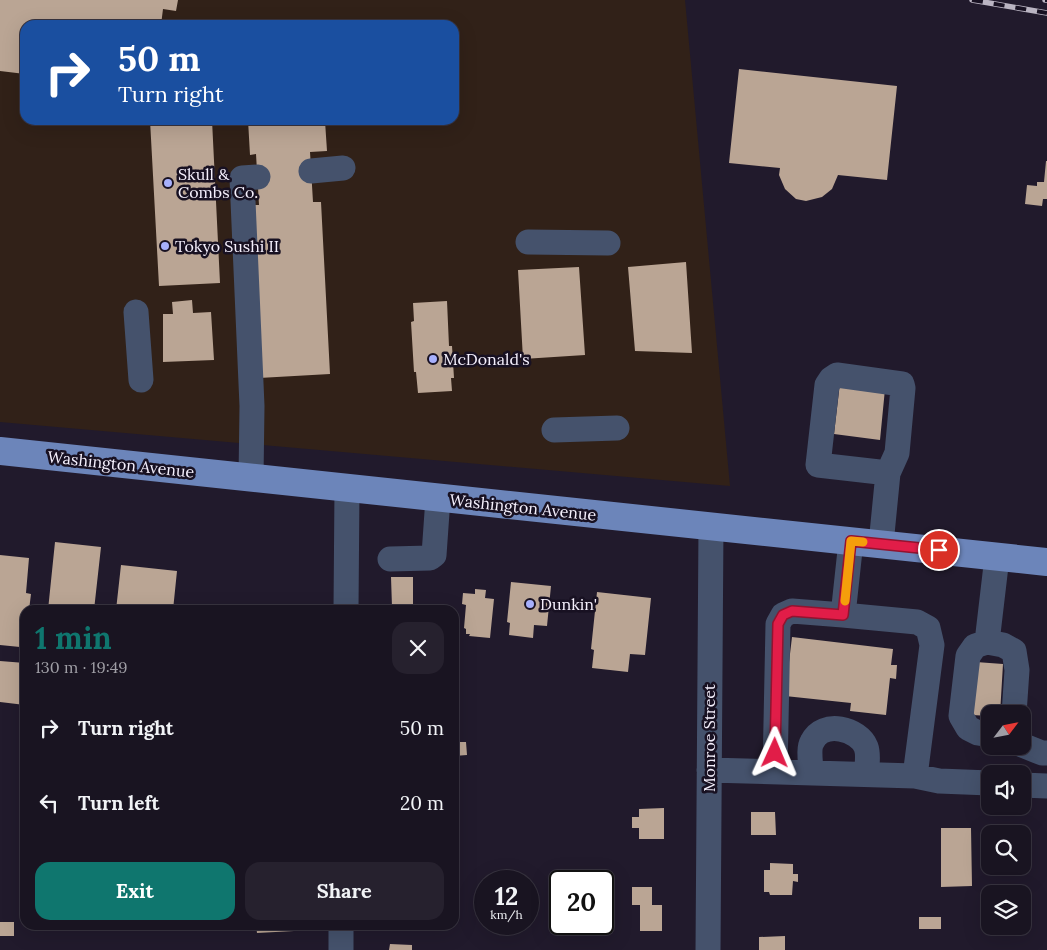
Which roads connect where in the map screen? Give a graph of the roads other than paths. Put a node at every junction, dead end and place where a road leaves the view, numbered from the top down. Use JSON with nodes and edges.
{"nodes":[{"id":1,"x":343,"y":168,"type":"dead end"},
{"id":2,"x":311,"y":171,"type":"dead end"},
{"id":3,"x":258,"y":177,"type":"dead end"},
{"id":4,"x":528,"y":242,"type":"dead end"},
{"id":5,"x":608,"y":243,"type":"dead end"},
{"id":6,"x":136,"y":312,"type":"dead end"},
{"id":7,"x":141,"y":380,"type":"dead end"},
{"id":8,"x":617,"y":428,"type":"dead end"},
{"id":9,"x":554,"y":430,"type":"dead end"},
{"id":10,"x":0,"y":451,"type":"edge"},
{"id":11,"x":888,"y":473,"type":"junction"},
{"id":12,"x":251,"y":478,"type":"junction"},
{"id":13,"x":347,"y":488,"type":"junction"},
{"id":14,"x":438,"y":498,"type":"junction"},
{"id":15,"x":710,"y":526,"type":"junction"},
{"id":16,"x":851,"y":541,"type":"junction"},
{"id":17,"x":881,"y":544,"type":"junction"},
{"id":18,"x":997,"y":557,"type":"junction"},
{"id":19,"x":390,"y":559,"type":"dead end"},
{"id":20,"x":1047,"y":562,"type":"edge"},
{"id":21,"x":346,"y":605,"type":"edge"},
{"id":22,"x":843,"y":615,"type":"junction"},
{"id":23,"x":987,"y":642,"type":"junction"},
{"id":24,"x":1015,"y":705,"type":"edge"},
{"id":25,"x":981,"y":733,"type":"edge"},
{"id":26,"x":1031,"y":749,"type":"edge"},
{"id":27,"x":1047,"y":753,"type":"edge"},
{"id":28,"x":709,"y":770,"type":"junction"},
{"id":29,"x":775,"y":772,"type":"junction"},
{"id":30,"x":811,"y":773,"type":"junction"},
{"id":31,"x":866,"y":774,"type":"junction"},
{"id":32,"x":915,"y":776,"type":"junction"},
{"id":33,"x":981,"y":782,"type":"edge"},
{"id":34,"x":1031,"y":785,"type":"edge"},
{"id":35,"x":1047,"y":786,"type":"edge"},
{"id":36,"x":341,"y":930,"type":"edge"},
{"id":37,"x":341,"y":950,"type":"edge"},
{"id":38,"x":708,"y":950,"type":"edge"}],
"edges":[{"from":1,"to":2,"type":"street"},
{"from":3,"to":12,"type":"street"},
{"from":4,"to":5,"type":"street"},
{"from":6,"to":7,"type":"street"},
{"from":8,"to":9,"type":"street"},
{"from":10,"to":12,"type":"main road","name":"Washington Avenue"},
{"from":11,"to":11,"type":"street"},
{"from":11,"to":17,"type":"street"},
{"from":12,"to":13,"type":"main road","name":"Washington Avenue"},
{"from":13,"to":14,"type":"main road","name":"Washington Avenue"},
{"from":13,"to":21,"type":"street"},
{"from":14,"to":15,"type":"main road","name":"Washington Avenue"},
{"from":14,"to":19,"type":"street"},
{"from":15,"to":16,"type":"main road","name":"Washington Avenue"},
{"from":15,"to":28,"type":"street","name":"Monroe Street"},
{"from":16,"to":17,"type":"main road","name":"Washington Avenue"},
{"from":16,"to":22,"type":"street"},
{"from":17,"to":18,"type":"main road","name":"Washington Avenue"},
{"from":18,"to":20,"type":"main road","name":"Washington Avenue"},
{"from":18,"to":23,"type":"street"},
{"from":22,"to":29,"type":"street"},
{"from":22,"to":32,"type":"street"},
{"from":23,"to":24,"type":"street"},
{"from":23,"to":25,"type":"street"},
{"from":26,"to":27,"type":"street"},
{"from":28,"to":29,"type":"street"},
{"from":28,"to":38,"type":"street","name":"Monroe Street"},
{"from":29,"to":30,"type":"street"},
{"from":30,"to":31,"type":"street"},
{"from":30,"to":31,"type":"street"},
{"from":31,"to":32,"type":"street"},
{"from":32,"to":33,"type":"street"},
{"from":34,"to":35,"type":"street"},
{"from":36,"to":37,"type":"street"}]}
